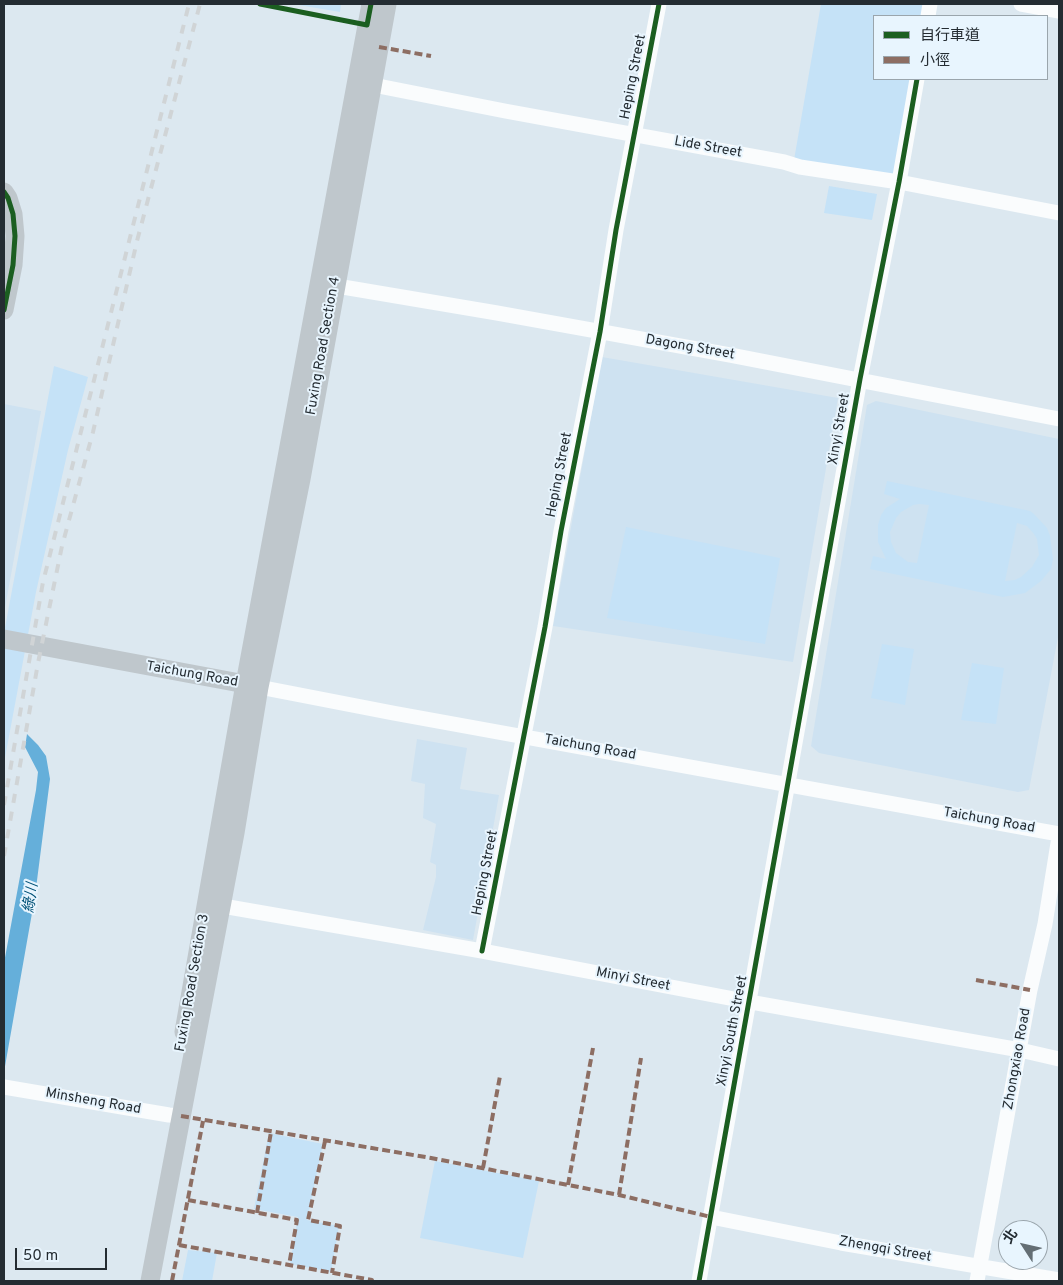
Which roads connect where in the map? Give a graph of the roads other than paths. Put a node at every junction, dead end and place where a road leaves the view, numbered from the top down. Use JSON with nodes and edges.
{"nodes":[{"id":1,"x":371,"y":4,"type":"edge"},
{"id":2,"x":387,"y":4,"type":"edge"},
{"id":3,"x":659,"y":4,"type":"edge"},
{"id":4,"x":1021,"y":4,"type":"edge"},
{"id":5,"x":1059,"y":11,"type":"edge"},
{"id":6,"x":917,"y":80,"type":"edge"},
{"id":7,"x":364,"y":84,"type":"junction"},
{"id":8,"x":634,"y":135,"type":"junction"},
{"id":9,"x":899,"y":182,"type":"junction"},
{"id":10,"x":4,"y":192,"type":"edge"},
{"id":11,"x":1059,"y":213,"type":"edge"},
{"id":12,"x":327,"y":285,"type":"junction"},
{"id":13,"x":4,"y":310,"type":"edge"},
{"id":14,"x":600,"y":332,"type":"junction"},
{"id":15,"x":860,"y":380,"type":"junction"},
{"id":16,"x":1059,"y":419,"type":"edge"},
{"id":17,"x":4,"y":639,"type":"edge"},
{"id":18,"x":252,"y":686,"type":"junction"},
{"id":19,"x":525,"y":737,"type":"junction"},
{"id":20,"x":788,"y":784,"type":"junction"},
{"id":21,"x":1059,"y":836,"type":"edge"},
{"id":22,"x":214,"y":905,"type":"junction"},
{"id":23,"x":482,"y":951,"type":"junction"},
{"id":24,"x":750,"y":1002,"type":"junction"},
{"id":25,"x":1020,"y":1050,"type":"junction"},
{"id":26,"x":1059,"y":1059,"type":"edge"},
{"id":27,"x":5,"y":1087,"type":"edge"},
{"id":28,"x":175,"y":1116,"type":"junction"},
{"id":29,"x":712,"y":1217,"type":"junction"},
{"id":30,"x":979,"y":1274,"type":"edge"},
{"id":31,"x":1059,"y":1280,"type":"edge"},
{"id":32,"x":137,"y":1281,"type":"edge"},
{"id":33,"x":150,"y":1281,"type":"edge"},
{"id":34,"x":699,"y":1281,"type":"edge"}],
"edges":[{"from":1,"to":7,"type":"main road","name":"Fuxing Road Section 4"},
{"from":2,"to":7,"type":"main road","name":"Fuxing Road Section 4"},
{"from":3,"to":8,"type":"street","name":"Heping Street"},
{"from":4,"to":5,"type":"street"},
{"from":6,"to":9,"type":"street","name":"Xinyi Street"},
{"from":7,"to":8,"type":"street","name":"Lide Street"},
{"from":7,"to":12,"type":"main road","name":"Fuxing Road Section 4"},
{"from":8,"to":9,"type":"street","name":"Lide Street"},
{"from":8,"to":14,"type":"street","name":"Heping Street"},
{"from":9,"to":11,"type":"street","name":"Lide Street"},
{"from":9,"to":15,"type":"street","name":"Xinyi Street"},
{"from":10,"to":13,"type":"main road"},
{"from":12,"to":14,"type":"street","name":"Dagong Street"},
{"from":12,"to":18,"type":"main road","name":"Fuxing Road Section 4"},
{"from":14,"to":15,"type":"street","name":"Dagong Street"},
{"from":14,"to":19,"type":"street","name":"Heping Street"},
{"from":15,"to":16,"type":"street","name":"Dagong Street"},
{"from":15,"to":20,"type":"street","name":"Xinyi Street"},
{"from":17,"to":18,"type":"main road","name":"Taichung Road"},
{"from":18,"to":19,"type":"street","name":"Taichung Road"},
{"from":18,"to":22,"type":"main road","name":"Fuxing Road Section 3"},
{"from":19,"to":20,"type":"street","name":"Taichung Road"},
{"from":19,"to":23,"type":"street","name":"Heping Street"},
{"from":20,"to":21,"type":"street","name":"Taichung Road"},
{"from":20,"to":24,"type":"street","name":"Xinyi South Street"},
{"from":21,"to":25,"type":"street","name":"Zhongxiao Road"},
{"from":22,"to":23,"type":"street","name":"Minyi Street"},
{"from":22,"to":28,"type":"main road","name":"Fuxing Road Section 3"},
{"from":23,"to":24,"type":"street","name":"Minyi Street"},
{"from":24,"to":25,"type":"street","name":"Minyi Street"},
{"from":24,"to":29,"type":"street","name":"Xinyi South Street"},
{"from":25,"to":26,"type":"street","name":"Minyi Street"},
{"from":25,"to":30,"type":"street","name":"Zhongxiao Road"},
{"from":27,"to":28,"type":"street","name":"Minsheng Road"},
{"from":28,"to":32,"type":"main road","name":"Fuxing Road Section 3"},
{"from":28,"to":33,"type":"main road","name":"Fuxing Road Section 3"},
{"from":29,"to":30,"type":"street","name":"Zhengqi Street"},
{"from":29,"to":34,"type":"street","name":"Xinyi South Street"},
{"from":30,"to":31,"type":"street","name":"Zhengqi Street"}]}
